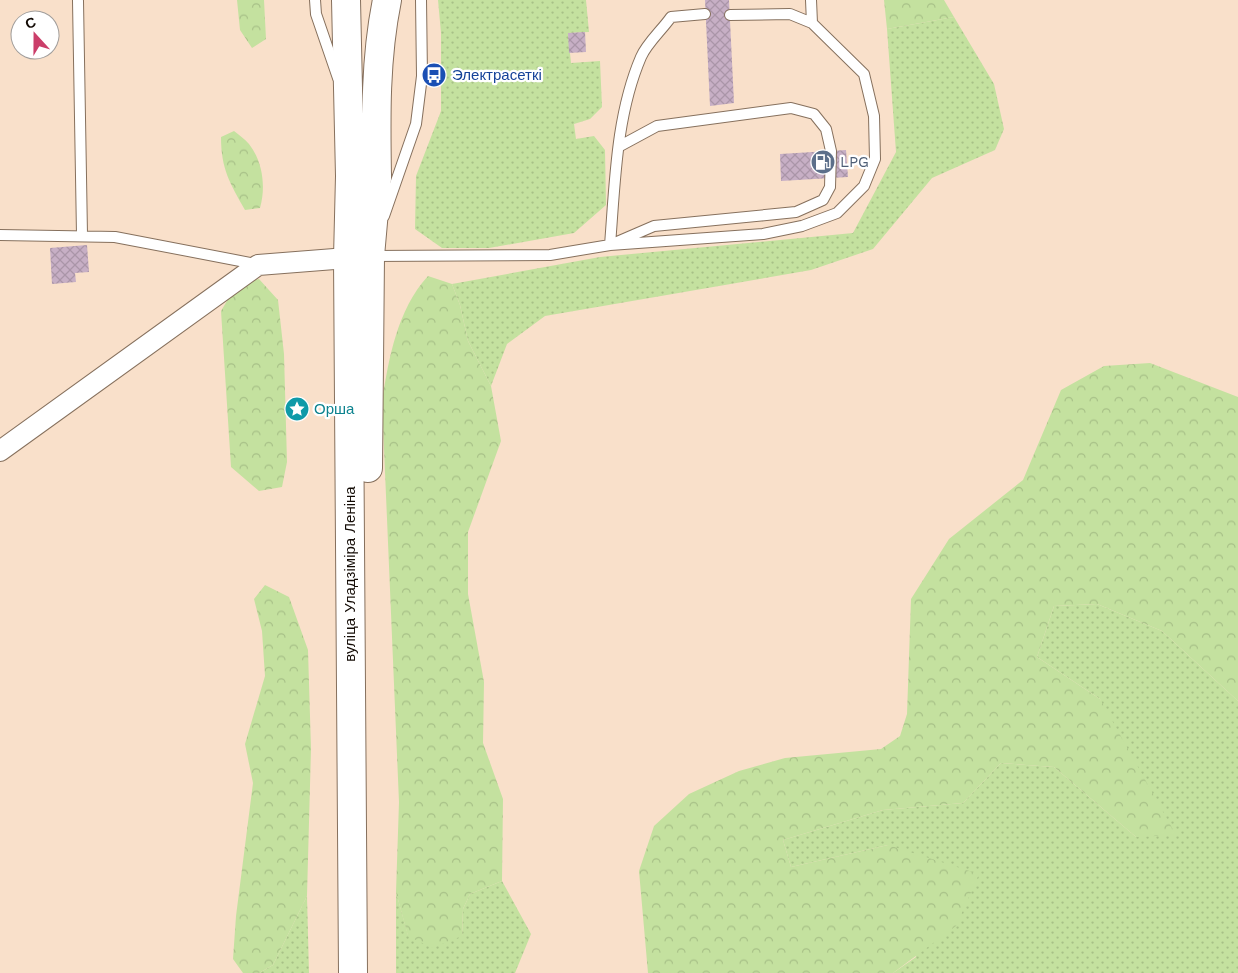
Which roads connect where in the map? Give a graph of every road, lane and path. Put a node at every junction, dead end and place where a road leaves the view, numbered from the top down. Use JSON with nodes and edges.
{"nodes":[{"id":1,"x":315,"y":0,"type":"edge"},
{"id":2,"x":346,"y":0,"type":"edge"},
{"id":3,"x":387,"y":0,"type":"edge"},
{"id":4,"x":421,"y":0,"type":"edge"},
{"id":5,"x":811,"y":0,"type":"edge"},
{"id":6,"x":78,"y":1,"type":"edge"},
{"id":7,"x":705,"y":14,"type":"dead end"},
{"id":8,"x":730,"y":15,"type":"dead end"},
{"id":9,"x":812,"y":23,"type":"junction"},
{"id":10,"x":349,"y":109,"type":"junction"},
{"id":11,"x":620,"y":146,"type":"junction"},
{"id":12,"x":363,"y":177,"type":"junction"},
{"id":13,"x":0,"y":235,"type":"edge"},
{"id":14,"x":82,"y":235,"type":"junction"},
{"id":15,"x":610,"y":244,"type":"junction"},
{"id":16,"x":359,"y":257,"type":"junction"},
{"id":17,"x":258,"y":265,"type":"junction"},
{"id":18,"x":0,"y":451,"type":"edge"},
{"id":19,"x":353,"y":973,"type":"edge"},
{"id":20,"x":366,"y":973,"type":"edge"}],
"edges":[{"from":1,"to":10,"type":"lane"},
{"from":2,"to":10,"type":"main road"},
{"from":3,"to":12,"type":"main road"},
{"from":4,"to":16,"type":"lane"},
{"from":5,"to":9,"type":"lane"},
{"from":6,"to":14,"type":"lane"},
{"from":7,"to":11,"type":"lane"},
{"from":8,"to":9,"type":"lane"},
{"from":9,"to":15,"type":"lane"},
{"from":10,"to":12,"type":"main road"},
{"from":11,"to":15,"type":"lane"},
{"from":11,"to":15,"type":"lane"},
{"from":12,"to":16,"type":"main road","name":"вуліца Уладзіміра Леніна"},
{"from":13,"to":14,"type":"lane"},
{"from":14,"to":17,"type":"lane"},
{"from":15,"to":16,"type":"lane"},
{"from":16,"to":17,"type":"street"},
{"from":16,"to":19,"type":"main road","name":"вуліца Уладзіміра Леніна"},
{"from":16,"to":20,"type":"main road","name":"вуліца Уладзіміра Леніна"},
{"from":17,"to":18,"type":"street"}]}
